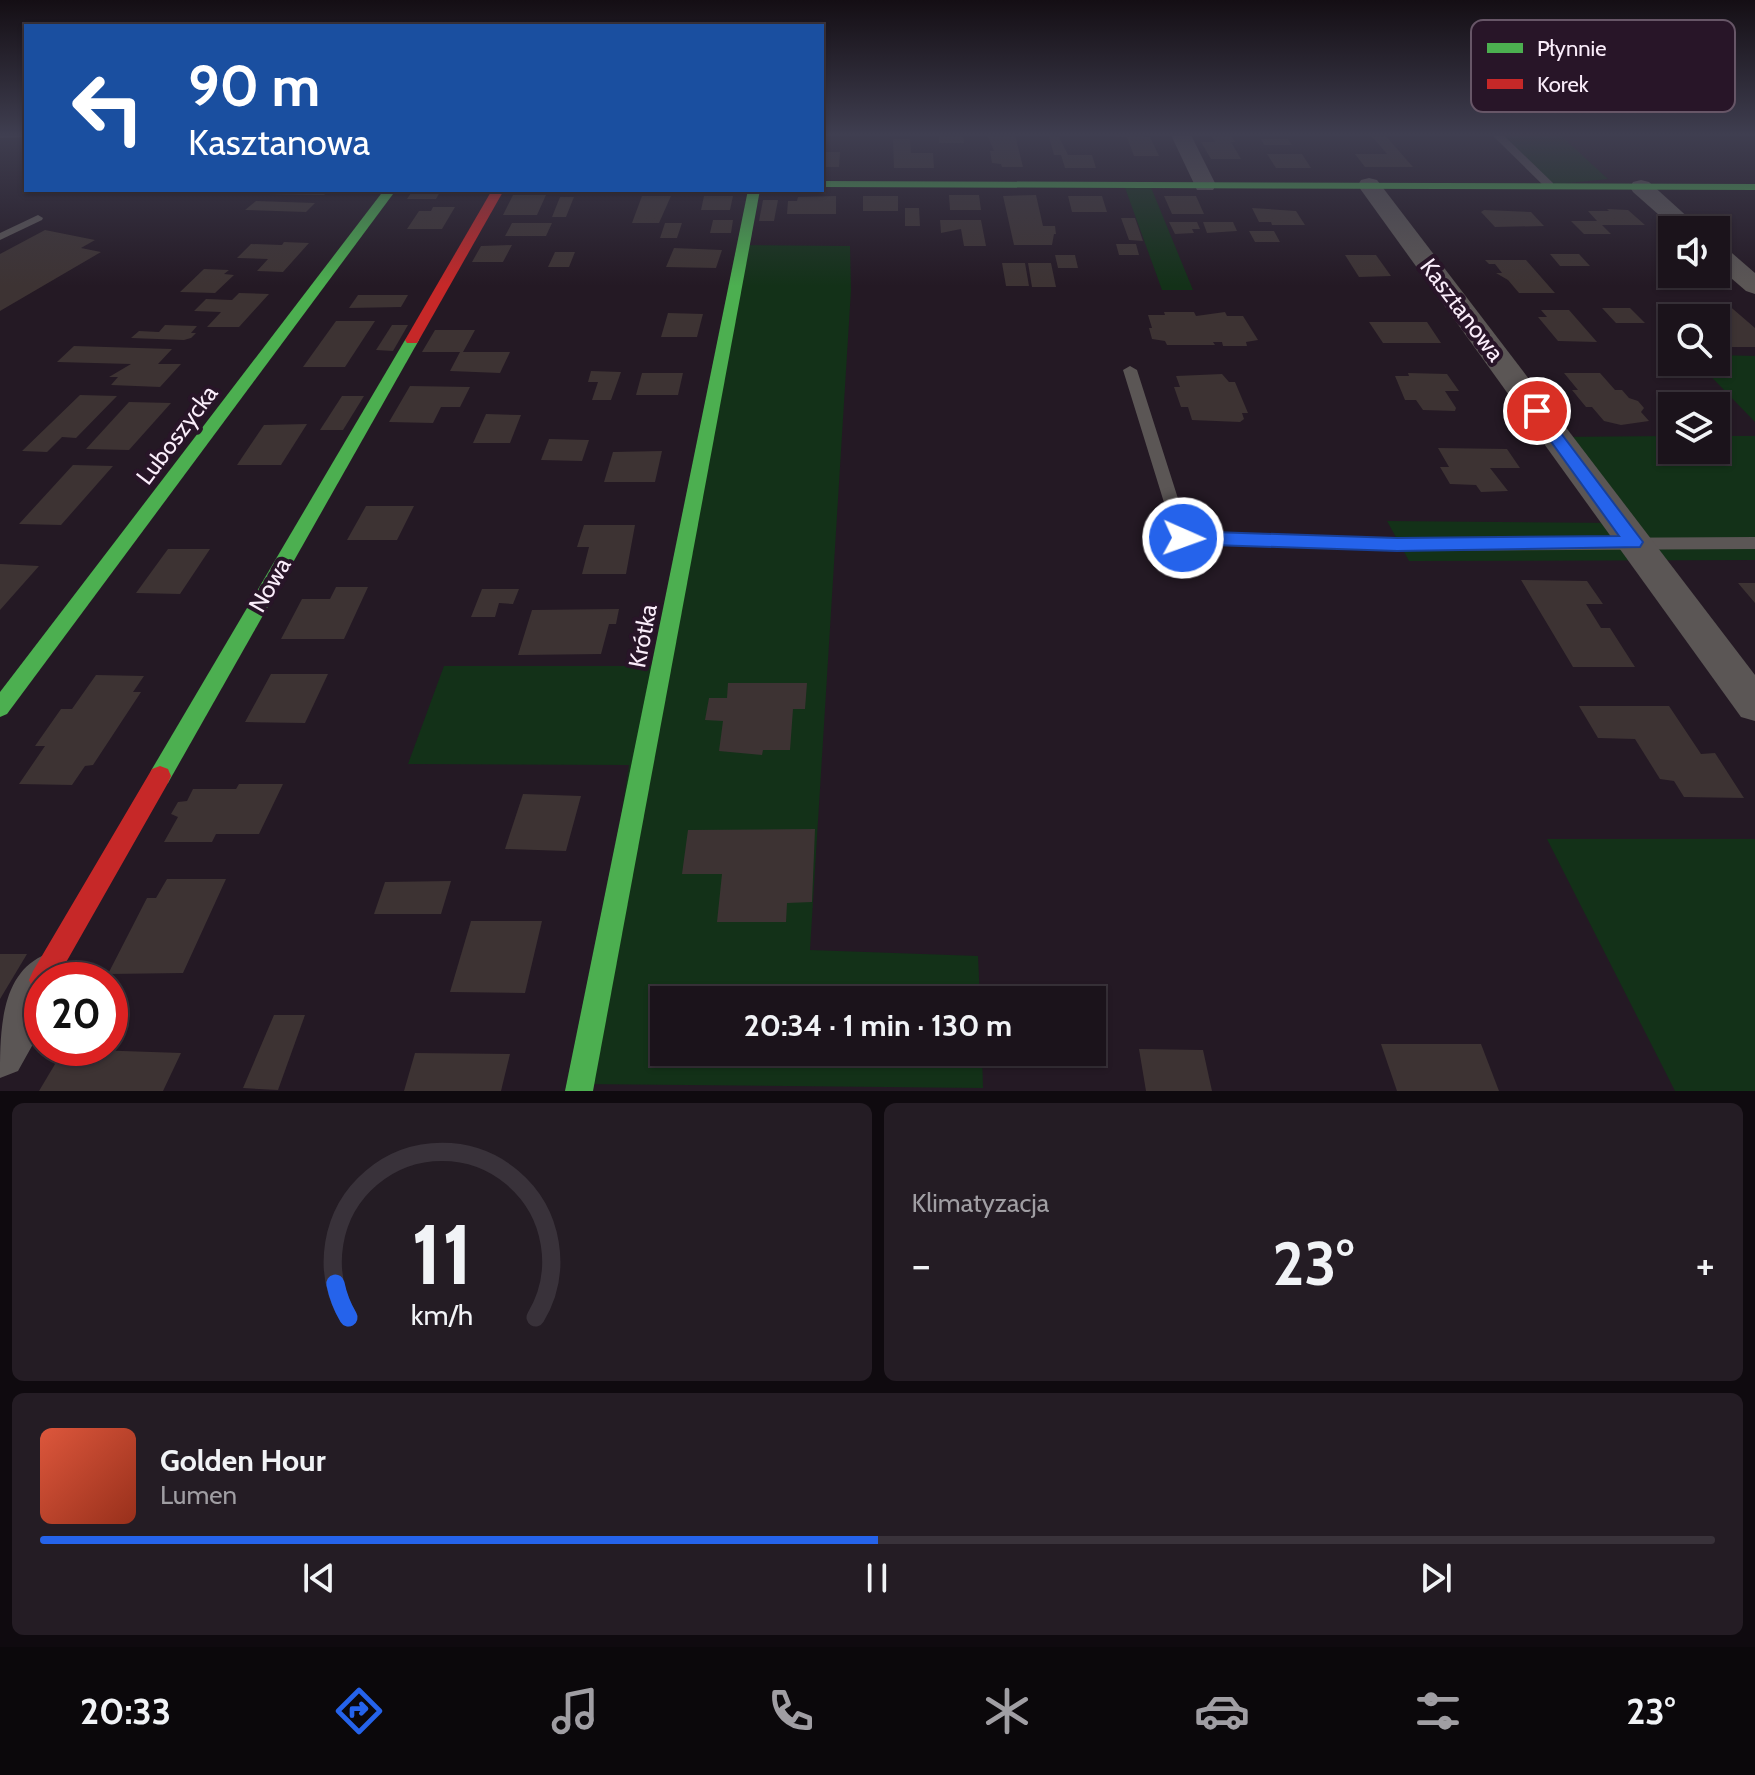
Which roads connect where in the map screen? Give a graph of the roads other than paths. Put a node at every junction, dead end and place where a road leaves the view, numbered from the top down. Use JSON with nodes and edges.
{"nodes":[{"id":1,"x":824,"y":184,"type":"edge"},
{"id":2,"x":1205,"y":185,"type":"joint"},
{"id":3,"x":1369,"y":185,"type":"junction"},
{"id":4,"x":1549,"y":185,"type":"joint"},
{"id":5,"x":1641,"y":187,"type":"junction"},
{"id":6,"x":1755,"y":187,"type":"edge"},
{"id":7,"x":388,"y":192,"type":"edge"},
{"id":8,"x":497,"y":192,"type":"edge"},
{"id":9,"x":754,"y":192,"type":"edge"},
{"id":10,"x":1674,"y":216,"type":"edge"},
{"id":11,"x":38,"y":218,"type":"dead end"},
{"id":12,"x":0,"y":237,"type":"edge"},
{"id":13,"x":1730,"y":264,"type":"edge"},
{"id":14,"x":1755,"y":286,"type":"edge"},
{"id":15,"x":1130,"y":370,"type":"dead end"},
{"id":16,"x":1634,"y":542,"type":"junction"},
{"id":17,"x":1755,"y":543,"type":"edge"},
{"id":18,"x":1755,"y":705,"type":"edge"},
{"id":19,"x":0,"y":708,"type":"edge"},
{"id":20,"x":52,"y":962,"type":"edge"},
{"id":21,"x":24,"y":1011,"type":"edge"},
{"id":22,"x":0,"y":1053,"type":"edge"},
{"id":23,"x":579,"y":1091,"type":"edge"}],
"edges":[{"from":1,"to":2,"type":"street"},
{"from":2,"to":3,"type":"street"},
{"from":3,"to":4,"type":"street"},
{"from":3,"to":16,"type":"street","name":"Kasztanowa"},
{"from":4,"to":5,"type":"street"},
{"from":5,"to":6,"type":"street"},
{"from":5,"to":10,"type":"street"},
{"from":7,"to":19,"type":"street","name":"Luboszycka"},
{"from":8,"to":20,"type":"street","name":"Nowa"},
{"from":9,"to":23,"type":"street","name":"Krótka"},
{"from":11,"to":12,"type":"lane"},
{"from":13,"to":14,"type":"street"},
{"from":15,"to":16,"type":"lane"},
{"from":16,"to":17,"type":"lane"},
{"from":16,"to":18,"type":"street","name":"Kasztanowa"},
{"from":21,"to":22,"type":"street","name":"Nowa"}]}
